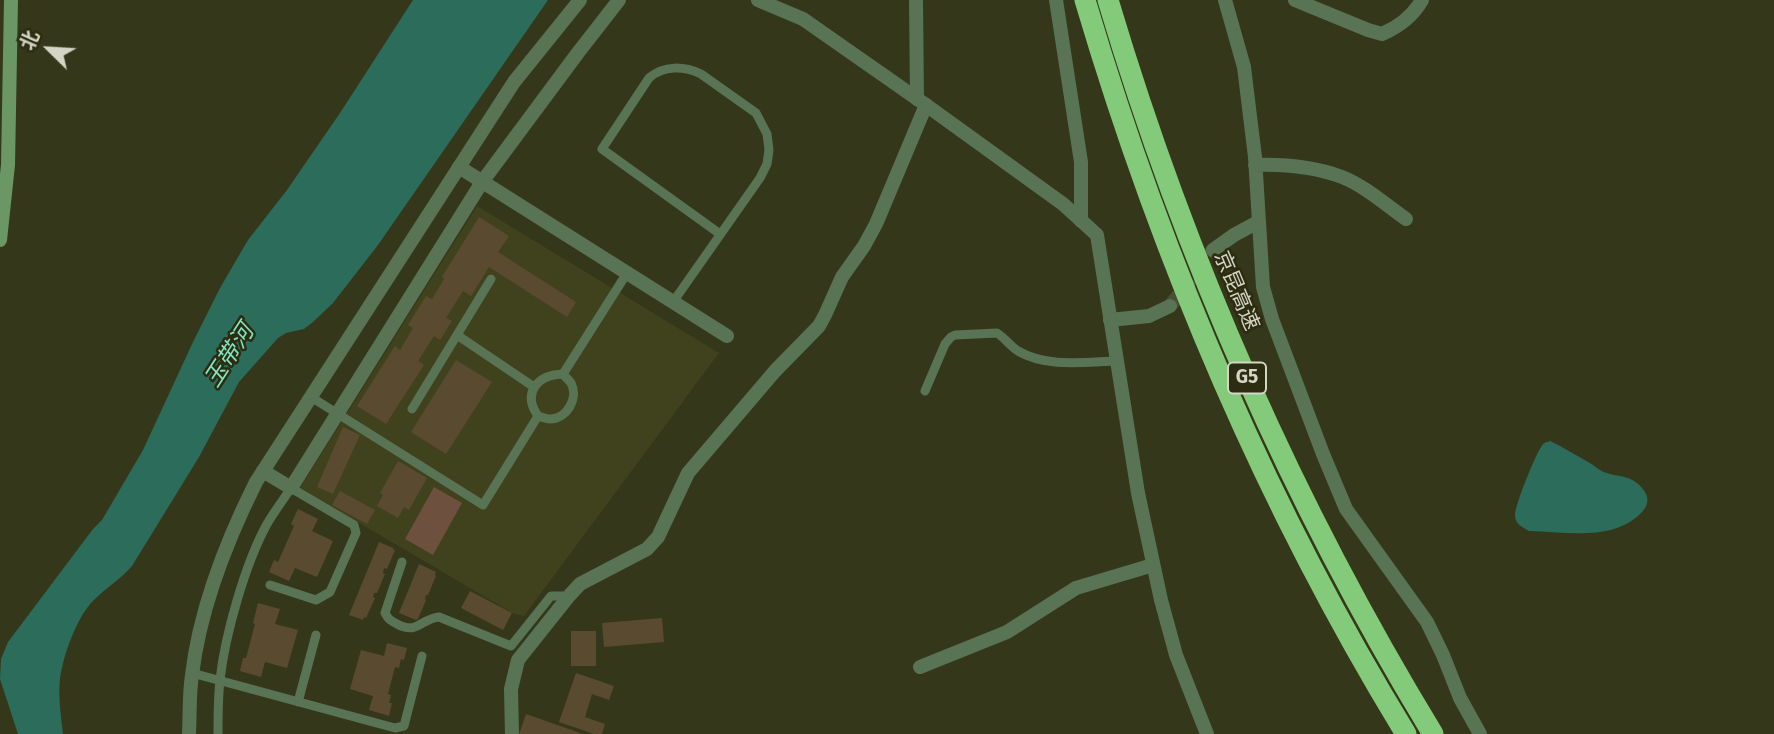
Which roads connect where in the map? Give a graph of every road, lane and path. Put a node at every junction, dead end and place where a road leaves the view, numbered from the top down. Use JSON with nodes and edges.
{"nodes":[{"id":1,"x":11,"y":0,"type":"edge"},
{"id":2,"x":580,"y":0,"type":"edge"},
{"id":3,"x":620,"y":0,"type":"edge"},
{"id":4,"x":758,"y":0,"type":"edge"},
{"id":5,"x":916,"y":0,"type":"edge"},
{"id":6,"x":1056,"y":0,"type":"edge"},
{"id":7,"x":1085,"y":0,"type":"edge"},
{"id":8,"x":1108,"y":0,"type":"edge"},
{"id":9,"x":1225,"y":0,"type":"edge"},
{"id":10,"x":1296,"y":0,"type":"edge"},
{"id":11,"x":1422,"y":0,"type":"edge"},
{"id":12,"x":921,"y":102,"type":"junction"},
{"id":13,"x":1255,"y":165,"type":"junction"},
{"id":14,"x":458,"y":167,"type":"junction"},
{"id":15,"x":482,"y":182,"type":"junction"},
{"id":16,"x":1406,"y":219,"type":"dead end"},
{"id":17,"x":1081,"y":221,"type":"junction"},
{"id":18,"x":1258,"y":222,"type":"junction"},
{"id":19,"x":720,"y":234,"type":"junction"},
{"id":20,"x":0,"y":240,"type":"edge"},
{"id":21,"x":1213,"y":250,"type":"tunnel mouth"},
{"id":22,"x":627,"y":273,"type":"junction"},
{"id":23,"x":491,"y":279,"type":"dead end"},
{"id":24,"x":673,"y":302,"type":"junction"},
{"id":25,"x":1170,"y":306,"type":"tunnel mouth"},
{"id":26,"x":1110,"y":320,"type":"junction"},
{"id":27,"x":457,"y":335,"type":"junction"},
{"id":28,"x":727,"y":336,"type":"dead end"},
{"id":29,"x":1117,"y":361,"type":"junction"},
{"id":30,"x":563,"y":374,"type":"junction"},
{"id":31,"x":534,"y":387,"type":"junction"},
{"id":32,"x":925,"y":391,"type":"dead end"},
{"id":33,"x":311,"y":397,"type":"junction"},
{"id":34,"x":412,"y":409,"type":"dead end"},
{"id":35,"x":337,"y":413,"type":"junction"},
{"id":36,"x":538,"y":416,"type":"junction"},
{"id":37,"x":263,"y":471,"type":"junction"},
{"id":38,"x":291,"y":488,"type":"junction"},
{"id":39,"x":401,"y":562,"type":"dead end"},
{"id":40,"x":1153,"y":565,"type":"junction"},
{"id":41,"x":270,"y":586,"type":"dead end"},
{"id":42,"x":569,"y":596,"type":"junction"},
{"id":43,"x":316,"y":635,"type":"dead end"},
{"id":44,"x":422,"y":656,"type":"dead end"},
{"id":45,"x":920,"y":667,"type":"dead end"},
{"id":46,"x":192,"y":673,"type":"junction"},
{"id":47,"x":219,"y":681,"type":"junction"},
{"id":48,"x":298,"y":702,"type":"junction"},
{"id":49,"x":189,"y":734,"type":"edge"},
{"id":50,"x":218,"y":734,"type":"edge"},
{"id":51,"x":512,"y":734,"type":"edge"},
{"id":52,"x":1207,"y":734,"type":"edge"},
{"id":53,"x":1406,"y":734,"type":"edge"},
{"id":54,"x":1433,"y":734,"type":"edge"},
{"id":55,"x":1480,"y":734,"type":"edge"}],
"edges":[{"from":1,"to":20,"type":"main road"},
{"from":2,"to":14,"type":"street"},
{"from":3,"to":15,"type":"street"},
{"from":4,"to":12,"type":"street"},
{"from":5,"to":12,"type":"street"},
{"from":6,"to":17,"type":"street"},
{"from":7,"to":53,"type":"highway","number":"G5"},
{"from":8,"to":54,"type":"highway","name":"京昆高速","number":"G5"},
{"from":9,"to":13,"type":"street"},
{"from":10,"to":11,"type":"street"},
{"from":12,"to":17,"type":"street"},
{"from":12,"to":42,"type":"street"},
{"from":13,"to":16,"type":"street"},
{"from":13,"to":18,"type":"street"},
{"from":14,"to":15,"type":"street"},
{"from":14,"to":33,"type":"street"},
{"from":15,"to":22,"type":"street"},
{"from":15,"to":35,"type":"street"},
{"from":17,"to":26,"type":"street"},
{"from":18,"to":21,"type":"street"},
{"from":18,"to":55,"type":"street"},
{"from":19,"to":19,"type":"lane"},
{"from":19,"to":24,"type":"lane"},
{"from":22,"to":24,"type":"street"},
{"from":22,"to":30,"type":"lane"},
{"from":23,"to":27,"type":"lane"},
{"from":24,"to":28,"type":"street"},
{"from":25,"to":26,"type":"street"},
{"from":26,"to":29,"type":"street"},
{"from":27,"to":31,"type":"lane"},
{"from":27,"to":34,"type":"lane"},
{"from":29,"to":32,"type":"lane"},
{"from":29,"to":40,"type":"street"},
{"from":30,"to":31,"type":"lane"},
{"from":30,"to":36,"type":"lane"},
{"from":31,"to":36,"type":"lane"},
{"from":33,"to":35,"type":"lane"},
{"from":33,"to":37,"type":"street"},
{"from":35,"to":36,"type":"lane"},
{"from":35,"to":38,"type":"street"},
{"from":37,"to":38,"type":"street"},
{"from":37,"to":46,"type":"street"},
{"from":38,"to":41,"type":"lane"},
{"from":38,"to":47,"type":"lane"},
{"from":39,"to":42,"type":"lane"},
{"from":40,"to":45,"type":"street"},
{"from":40,"to":52,"type":"street"},
{"from":42,"to":51,"type":"street"},
{"from":43,"to":48,"type":"lane"},
{"from":44,"to":48,"type":"lane"},
{"from":46,"to":47,"type":"lane"},
{"from":46,"to":49,"type":"street"},
{"from":47,"to":48,"type":"lane"},
{"from":47,"to":50,"type":"lane"}]}
